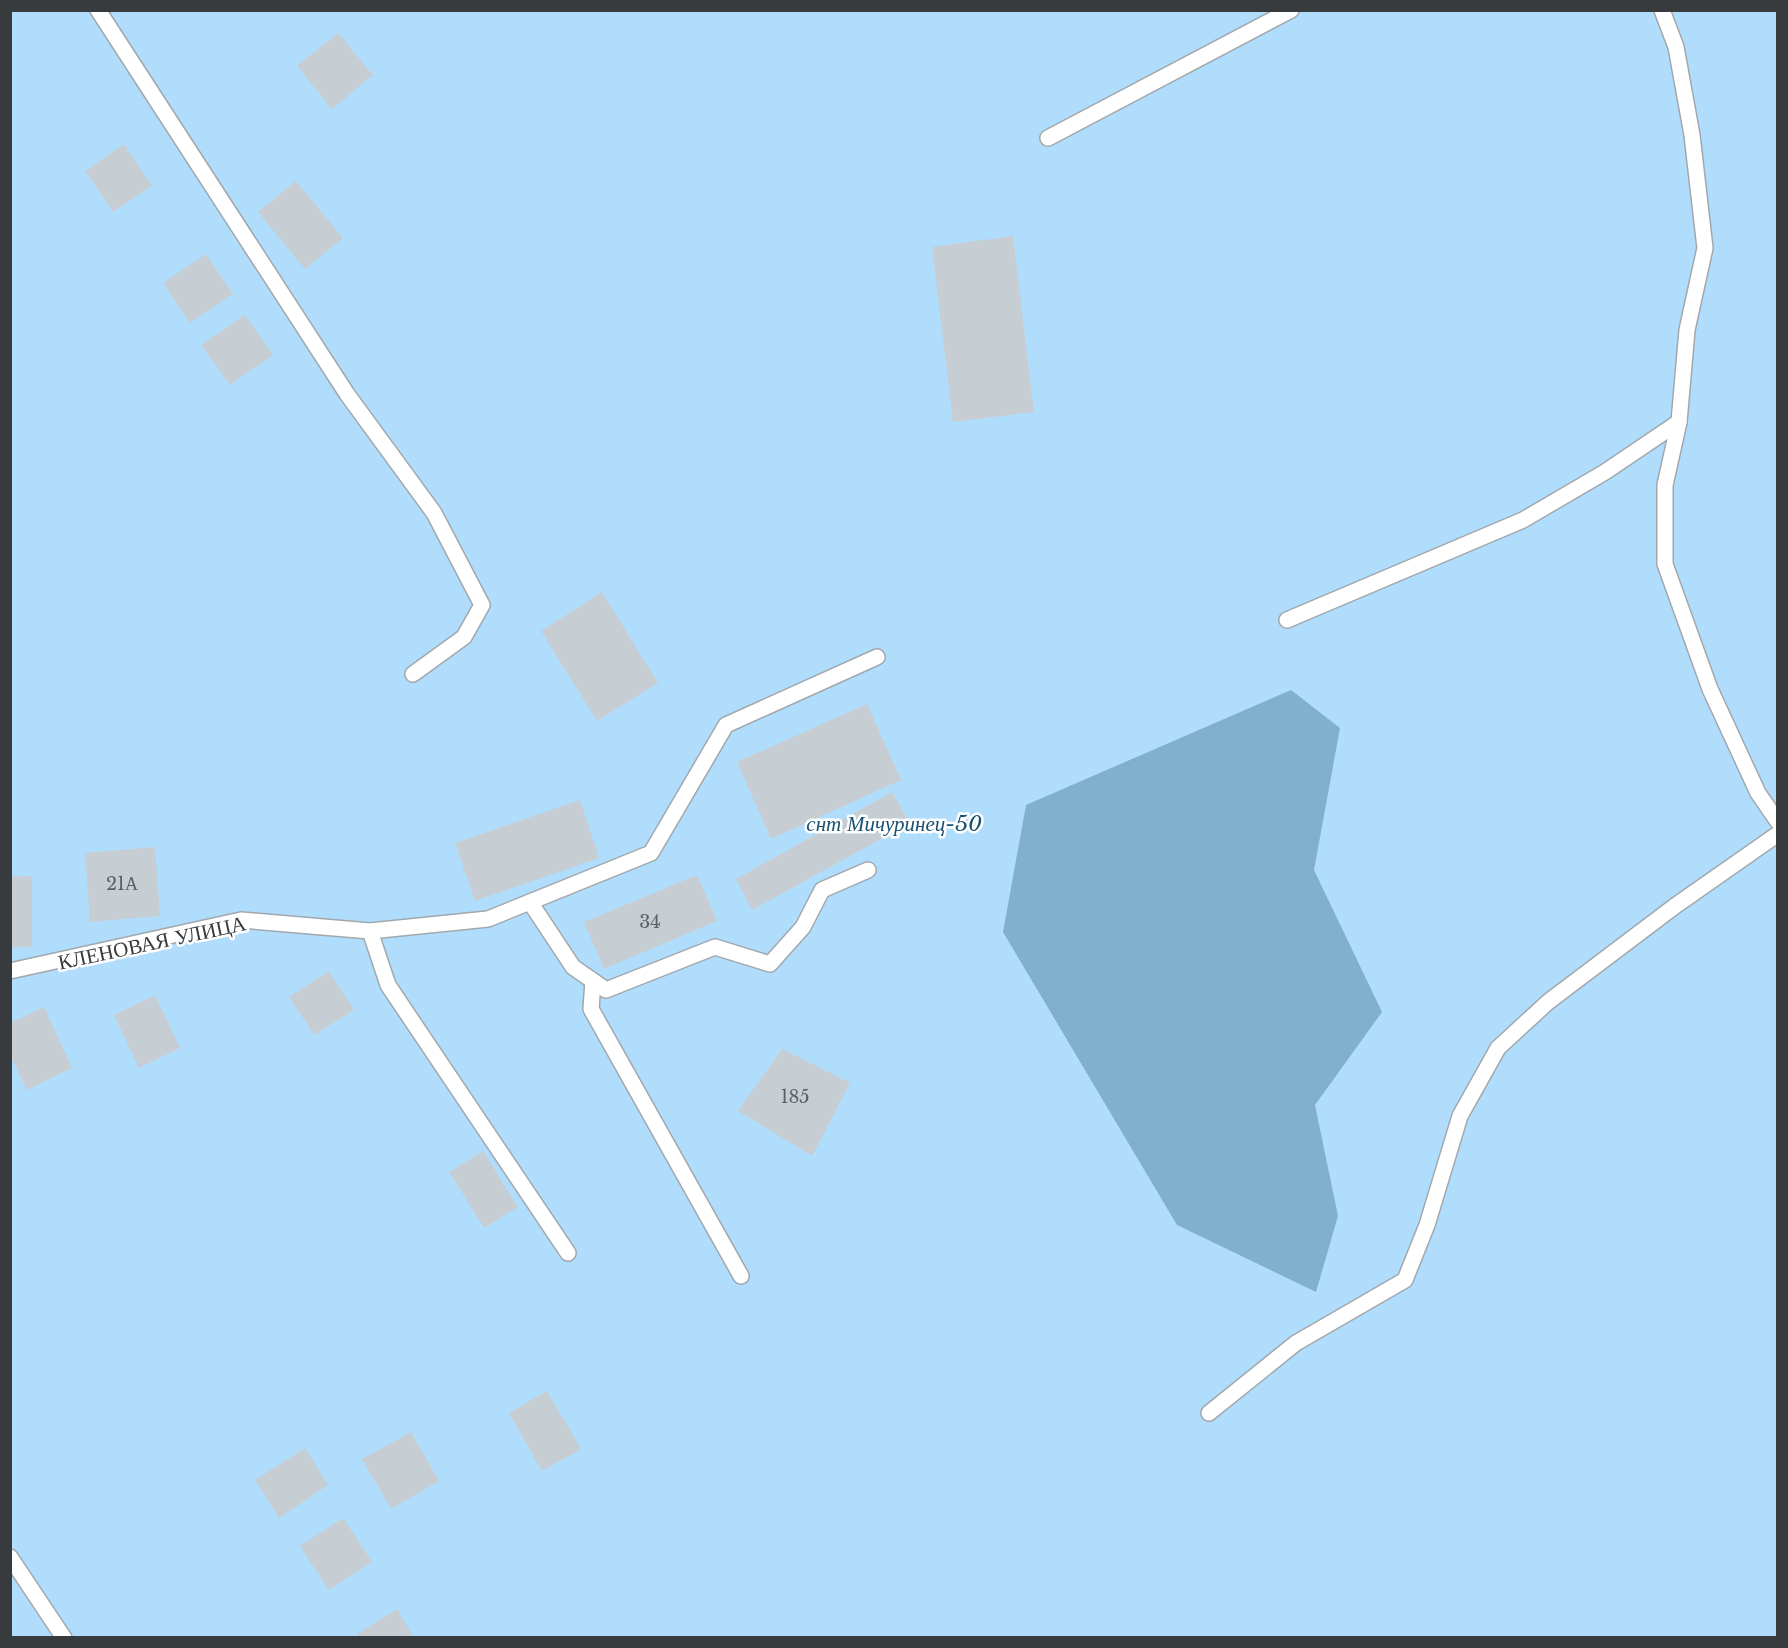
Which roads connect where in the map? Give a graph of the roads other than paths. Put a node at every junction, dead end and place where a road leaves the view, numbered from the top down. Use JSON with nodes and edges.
{"nodes":[{"id":1,"x":98,"y":10,"type":"edge"},
{"id":2,"x":1291,"y":10,"type":"edge"},
{"id":3,"x":1662,"y":10,"type":"edge"},
{"id":4,"x":1048,"y":138,"type":"dead end"},
{"id":5,"x":1679,"y":422,"type":"junction"},
{"id":6,"x":1287,"y":620,"type":"dead end"},
{"id":7,"x":877,"y":657,"type":"dead end"},
{"id":8,"x":413,"y":674,"type":"dead end"},
{"id":9,"x":1778,"y":822,"type":"edge"},
{"id":10,"x":1778,"y":834,"type":"edge"},
{"id":11,"x":868,"y":870,"type":"dead end"},
{"id":12,"x":530,"y":902,"type":"junction"},
{"id":13,"x":370,"y":931,"type":"junction"},
{"id":14,"x":10,"y":971,"type":"edge"},
{"id":15,"x":593,"y":981,"type":"junction"},
{"id":16,"x":568,"y":1253,"type":"dead end"},
{"id":17,"x":741,"y":1276,"type":"dead end"},
{"id":18,"x":1209,"y":1413,"type":"dead end"},
{"id":19,"x":10,"y":1557,"type":"edge"},
{"id":20,"x":64,"y":1638,"type":"edge"}],
"edges":[{"from":1,"to":8,"type":"lane"},
{"from":2,"to":4,"type":"lane"},
{"from":3,"to":5,"type":"lane"},
{"from":5,"to":6,"type":"lane"},
{"from":5,"to":9,"type":"lane"},
{"from":7,"to":12,"type":"lane","name":"КЛЕНОВАЯ УЛИЦА"},
{"from":10,"to":18,"type":"lane"},
{"from":11,"to":15,"type":"lane"},
{"from":12,"to":13,"type":"lane","name":"КЛЕНОВАЯ УЛИЦА"},
{"from":12,"to":15,"type":"lane"},
{"from":13,"to":14,"type":"lane","name":"КЛЕНОВАЯ УЛИЦА"},
{"from":13,"to":16,"type":"lane"},
{"from":15,"to":17,"type":"lane"},
{"from":19,"to":20,"type":"lane"}]}
